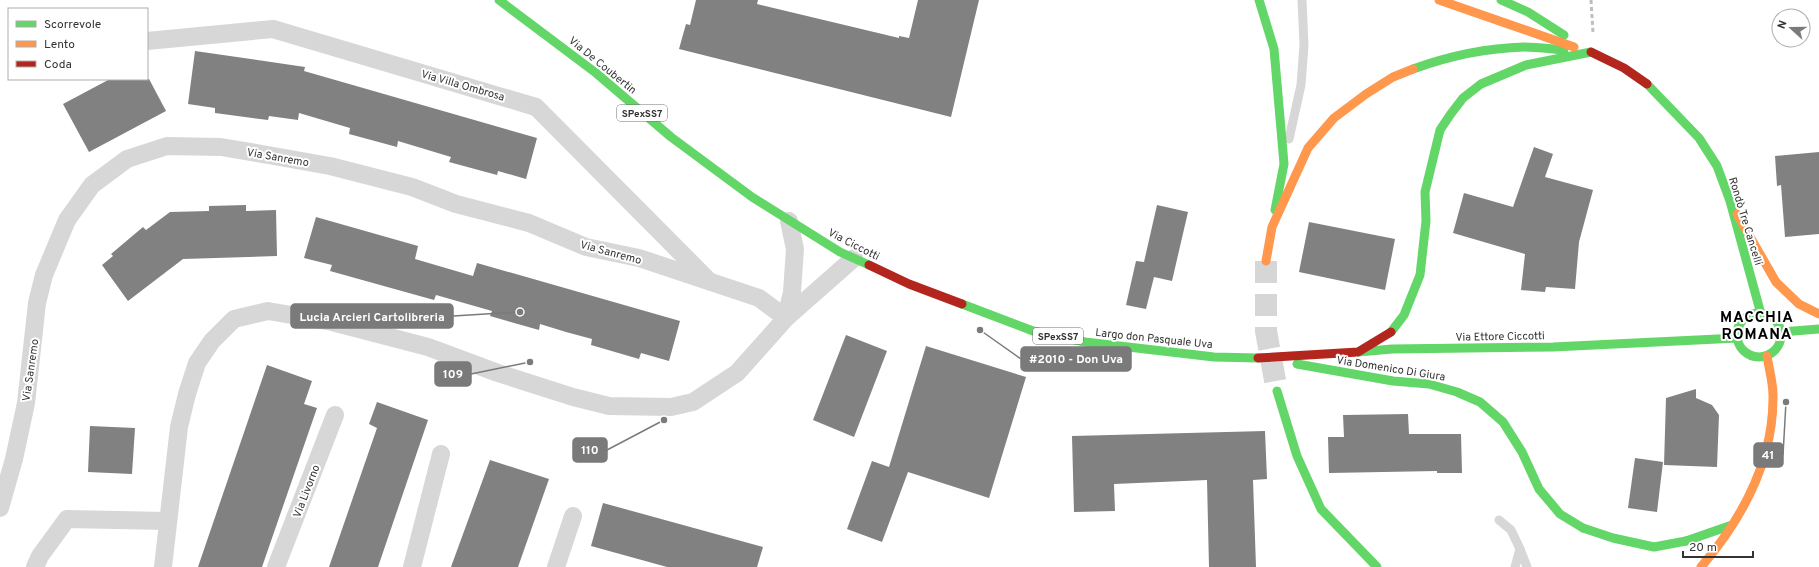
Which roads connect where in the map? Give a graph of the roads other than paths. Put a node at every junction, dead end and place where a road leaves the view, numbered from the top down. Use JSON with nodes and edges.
{"nodes":[{"id":1,"x":499,"y":0,"type":"edge"},
{"id":2,"x":1259,"y":0,"type":"edge"},
{"id":3,"x":1302,"y":0,"type":"edge"},
{"id":4,"x":1439,"y":0,"type":"edge"},
{"id":5,"x":1501,"y":0,"type":"edge"},
{"id":6,"x":148,"y":41,"type":"edge"},
{"id":7,"x":1591,"y":52,"type":"junction"},
{"id":8,"x":1284,"y":164,"type":"junction"},
{"id":9,"x":1730,"y":201,"type":"junction"},
{"id":10,"x":789,"y":221,"type":"junction"},
{"id":11,"x":1272,"y":226,"type":"junction"},
{"id":12,"x":854,"y":258,"type":"junction"},
{"id":13,"x":1266,"y":261,"type":"tunnel mouth"},
{"id":14,"x":711,"y":282,"type":"junction"},
{"id":15,"x":909,"y":284,"type":"joint"},
{"id":16,"x":1761,"y":314,"type":"junction"},
{"id":17,"x":1819,"y":314,"type":"edge"},
{"id":18,"x":786,"y":318,"type":"junction"},
{"id":19,"x":1819,"y":329,"type":"edge"},
{"id":20,"x":1781,"y":332,"type":"junction"},
{"id":21,"x":1738,"y":338,"type":"junction"},
{"id":22,"x":1358,"y":352,"type":"junction"},
{"id":23,"x":1766,"y":356,"type":"junction"},
{"id":24,"x":1263,"y":358,"type":"junction"},
{"id":25,"x":1277,"y":391,"type":"tunnel mouth"},
{"id":26,"x":335,"y":415,"type":"dead end"},
{"id":27,"x":440,"y":454,"type":"dead end"},
{"id":28,"x":0,"y":508,"type":"edge"},
{"id":29,"x":1321,"y":509,"type":"junction"},
{"id":30,"x":573,"y":516,"type":"dead end"},
{"id":31,"x":1499,"y":520,"type":"dead end"},
{"id":32,"x":167,"y":521,"type":"junction"},
{"id":33,"x":1732,"y":525,"type":"junction"},
{"id":34,"x":1338,"y":541,"type":"dead end"},
{"id":35,"x":1520,"y":549,"type":"junction"},
{"id":36,"x":34,"y":567,"type":"edge"},
{"id":37,"x":163,"y":567,"type":"edge"},
{"id":38,"x":276,"y":567,"type":"edge"},
{"id":39,"x":412,"y":567,"type":"edge"},
{"id":40,"x":556,"y":567,"type":"edge"},
{"id":41,"x":1377,"y":567,"type":"edge"},
{"id":42,"x":1515,"y":567,"type":"edge"},
{"id":43,"x":1527,"y":567,"type":"edge"},
{"id":44,"x":1701,"y":567,"type":"edge"}],
"edges":[{"from":1,"to":10,"type":"main road","name":"Via De Coubertin","number":"SPexSS7"},
{"from":2,"to":8,"type":"main road"},
{"from":3,"to":8,"type":"lane"},
{"from":4,"to":7,"type":"main road"},
{"from":5,"to":7,"type":"main road"},
{"from":6,"to":14,"type":"street","name":"Via Villa Ombrosa"},
{"from":7,"to":9,"type":"main road","name":"Rondò Tre Cancelli","bridge":true},
{"from":7,"to":11,"type":"main road","name":"Rondò Tre Cancelli"},
{"from":7,"to":22,"type":"main road"},
{"from":8,"to":11,"type":"main road"},
{"from":9,"to":16,"type":"main road","name":"Rondò Tre Cancelli"},
{"from":9,"to":17,"type":"main road"},
{"from":10,"to":12,"type":"main road","name":"Via Ciccotti","number":"SPexSS7"},
{"from":10,"to":18,"type":"street"},
{"from":11,"to":13,"type":"main road","name":"Rondò Tre Cancelli"},
{"from":12,"to":15,"type":"main road","name":"Via Ciccotti","number":"SPexSS7"},
{"from":12,"to":18,"type":"street"},
{"from":14,"to":18,"type":"street","name":"Via Sanremo"},
{"from":14,"to":28,"type":"street","name":"Via Sanremo"},
{"from":15,"to":24,"type":"main road","name":"Largo don Pasquale Uva","number":"SPexSS7"},
{"from":16,"to":20,"type":"main road"},
{"from":16,"to":21,"type":"main road"},
{"from":18,"to":32,"type":"street"},
{"from":19,"to":20,"type":"main road"},
{"from":20,"to":23,"type":"main road"},
{"from":21,"to":22,"type":"main road","name":"Via Ettore Ciccotti","number":"SPexSS7"},
{"from":21,"to":23,"type":"main road"},
{"from":22,"to":24,"type":"main road","name":"Via Ettore Ciccotti","number":"SPexSS7"},
{"from":23,"to":33,"type":"main road"},
{"from":24,"to":33,"type":"main road","name":"Via Domenico Di Giura","bridge":true},
{"from":25,"to":29,"type":"main road"},
{"from":26,"to":38,"type":"street","name":"Via Livorno"},
{"from":27,"to":39,"type":"street"},
{"from":29,"to":34,"type":"main road"},
{"from":29,"to":41,"type":"main road"},
{"from":30,"to":40,"type":"street"},
{"from":31,"to":35,"type":"lane"},
{"from":32,"to":36,"type":"street"},
{"from":32,"to":37,"type":"street"},
{"from":33,"to":44,"type":"main road"},
{"from":35,"to":42,"type":"lane"},
{"from":35,"to":43,"type":"lane"}]}
